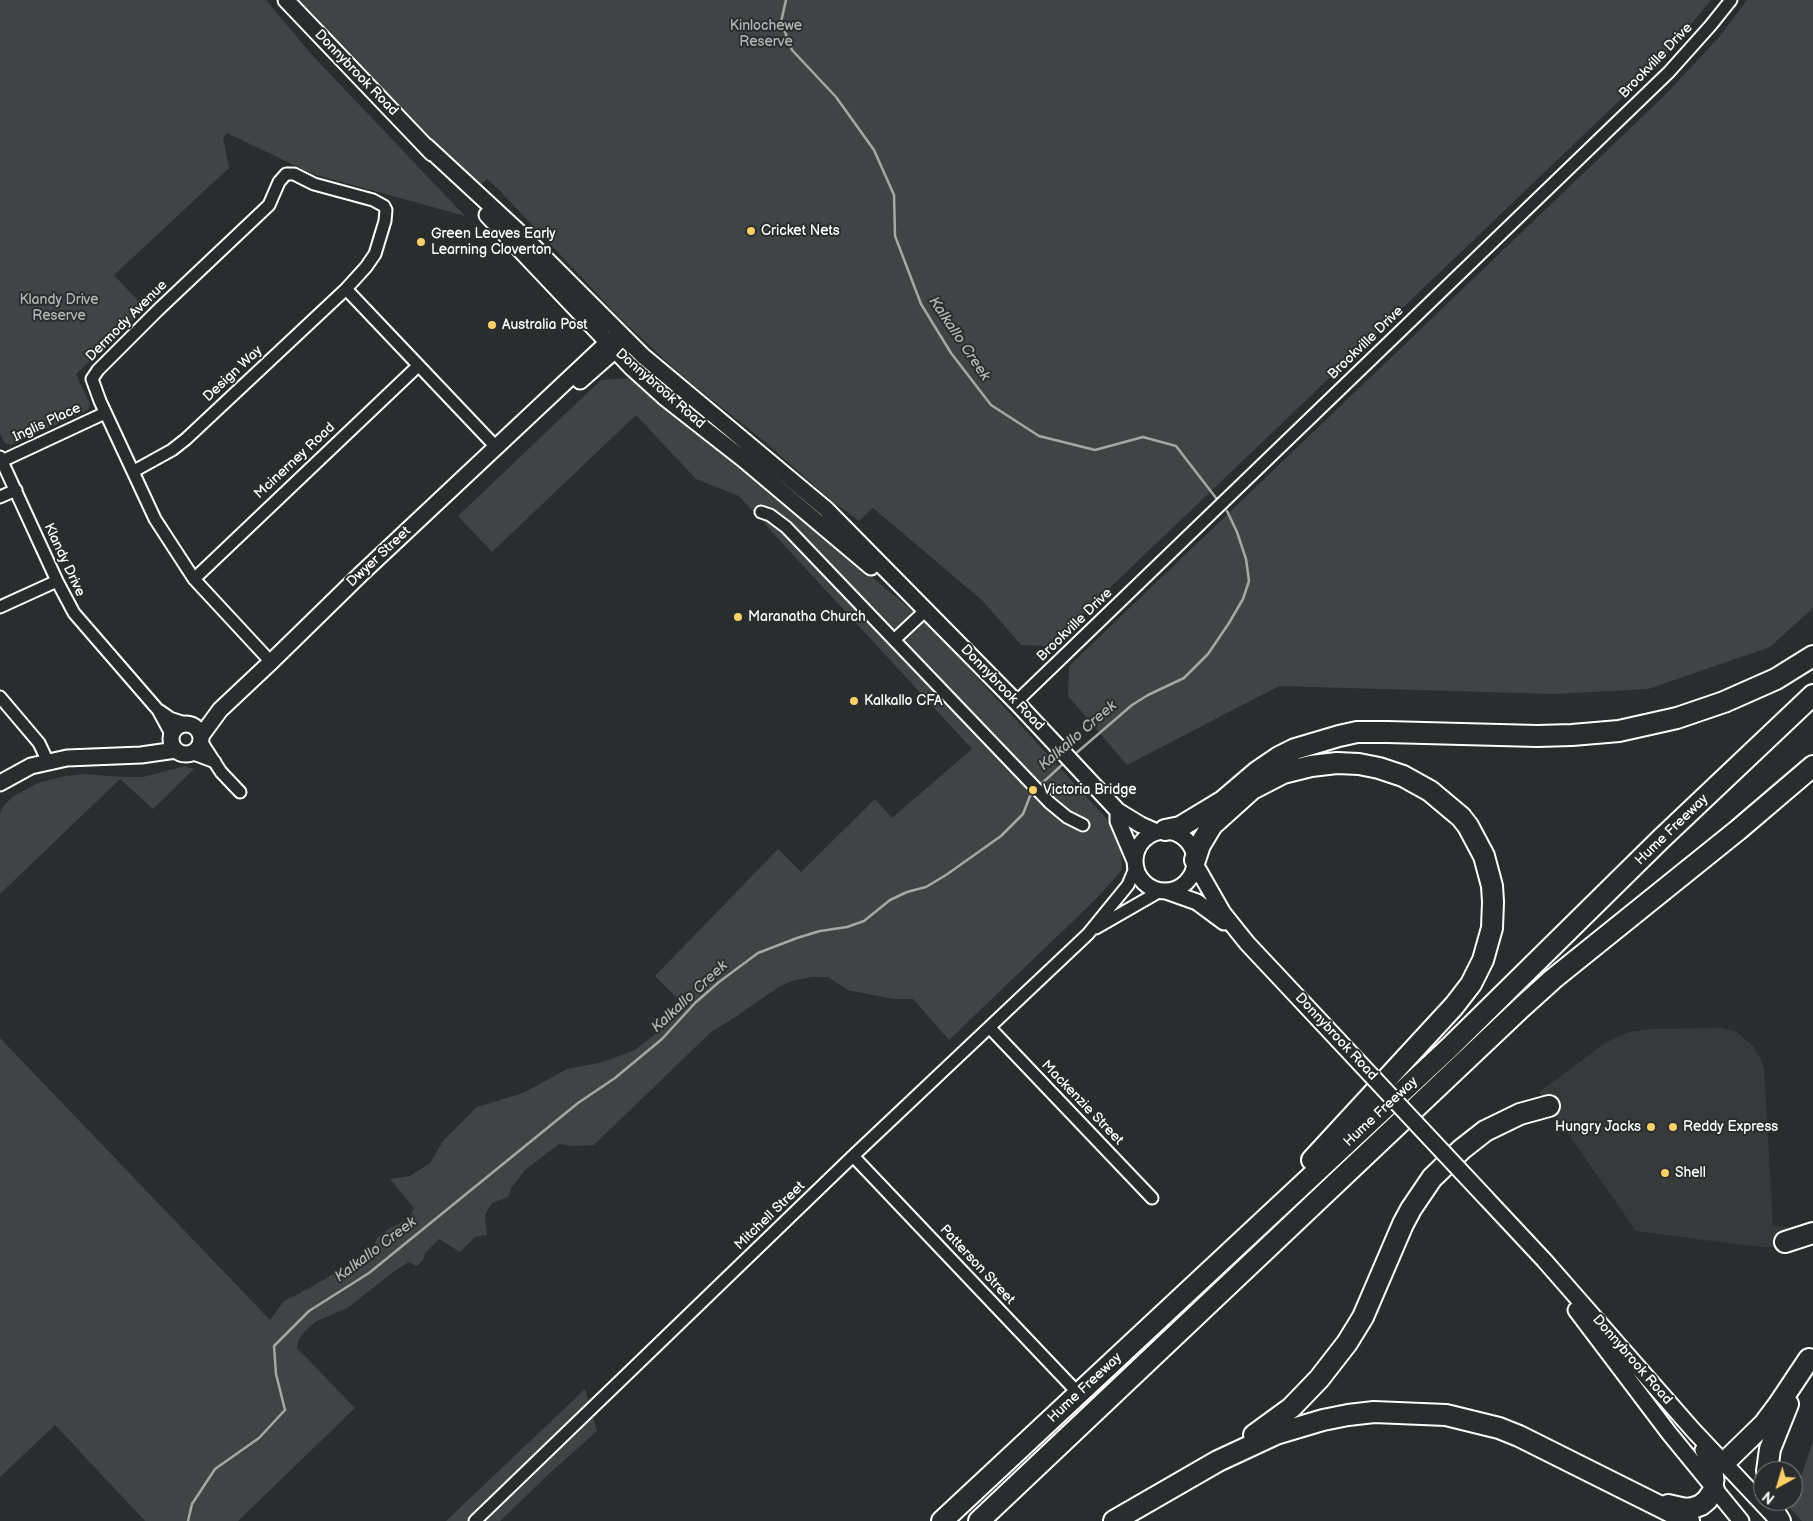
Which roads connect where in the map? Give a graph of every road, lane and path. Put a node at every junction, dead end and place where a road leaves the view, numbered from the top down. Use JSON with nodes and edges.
{"nodes":[{"id":1,"x":286,"y":0,"type":"edge"},
{"id":2,"x":1731,"y":0,"type":"edge"},
{"id":3,"x":426,"y":146,"type":"junction"},
{"id":4,"x":379,"y":202,"type":"joint"},
{"id":5,"x":346,"y":289,"type":"junction"},
{"id":6,"x":626,"y":340,"type":"junction"},
{"id":7,"x":611,"y":347,"type":"junction"},
{"id":8,"x":418,"y":366,"type":"junction"},
{"id":9,"x":105,"y":413,"type":"junction"},
{"id":10,"x":497,"y":448,"type":"junction"},
{"id":11,"x":1,"y":459,"type":"edge"},
{"id":12,"x":134,"y":471,"type":"junction"},
{"id":13,"x":16,"y":490,"type":"junction"},
{"id":14,"x":0,"y":497,"type":"edge"},
{"id":15,"x":761,"y":512,"type":"dead end"},
{"id":16,"x":194,"y":578,"type":"junction"},
{"id":17,"x":56,"y":581,"type":"junction"},
{"id":18,"x":0,"y":607,"type":"edge"},
{"id":19,"x":923,"y":607,"type":"junction"},
{"id":20,"x":894,"y":640,"type":"junction"},
{"id":21,"x":1813,"y":656,"type":"edge"},
{"id":22,"x":271,"y":662,"type":"junction"},
{"id":23,"x":1813,"y":695,"type":"edge"},
{"id":24,"x":0,"y":698,"type":"edge"},
{"id":25,"x":1016,"y":702,"type":"junction"},
{"id":26,"x":158,"y":710,"type":"junction"},
{"id":27,"x":220,"y":710,"type":"junction"},
{"id":28,"x":188,"y":724,"type":"junction"},
{"id":29,"x":185,"y":742,"type":"junction"},
{"id":30,"x":48,"y":762,"type":"junction"},
{"id":31,"x":1813,"y":766,"type":"edge"},
{"id":32,"x":6,"y":780,"type":"edge"},
{"id":33,"x":0,"y":790,"type":"edge"},
{"id":34,"x":240,"y":792,"type":"dead end"},
{"id":35,"x":1118,"y":811,"type":"junction"},
{"id":36,"x":1083,"y":825,"type":"dead end"},
{"id":37,"x":1161,"y":831,"type":"junction"},
{"id":38,"x":1195,"y":862,"type":"junction"},
{"id":39,"x":1135,"y":863,"type":"junction"},
{"id":40,"x":1164,"y":890,"type":"junction"},
{"id":41,"x":1088,"y":934,"type":"junction"},
{"id":42,"x":1247,"y":943,"type":"junction"},
{"id":43,"x":990,"y":1028,"type":"junction"},
{"id":44,"x":1549,"y":1106,"type":"dead end"},
{"id":45,"x":853,"y":1156,"type":"junction"},
{"id":46,"x":1152,"y":1198,"type":"dead end"},
{"id":47,"x":1486,"y":1198,"type":"junction"},
{"id":48,"x":1813,"y":1233,"type":"edge"},
{"id":49,"x":1785,"y":1242,"type":"dead end"},
{"id":50,"x":1223,"y":1260,"type":"junction"},
{"id":51,"x":1811,"y":1354,"type":"edge"},
{"id":52,"x":1079,"y":1394,"type":"junction"},
{"id":53,"x":1218,"y":1461,"type":"junction"},
{"id":54,"x":1768,"y":1461,"type":"edge"},
{"id":55,"x":1590,"y":1472,"type":"junction"},
{"id":56,"x":1718,"y":1475,"type":"junction"},
{"id":57,"x":475,"y":1521,"type":"edge"},
{"id":58,"x":942,"y":1521,"type":"edge"},
{"id":59,"x":979,"y":1521,"type":"edge"},
{"id":60,"x":1114,"y":1521,"type":"edge"},
{"id":61,"x":1689,"y":1521,"type":"edge"},
{"id":62,"x":1741,"y":1521,"type":"edge"},
{"id":63,"x":1779,"y":1521,"type":"edge"}],
"edges":[{"from":1,"to":3,"type":"main road","name":"Donnybrook Road"},
{"from":2,"to":25,"type":"street","name":"Brookville Drive"},
{"from":3,"to":6,"type":"main road","name":"Donnybrook Road"},
{"from":3,"to":7,"type":"main road","name":"Donnybrook Road"},
{"from":4,"to":5,"type":"street","name":"Design Way"},
{"from":4,"to":9,"type":"street","name":"Dermody Avenue"},
{"from":5,"to":8,"type":"street"},
{"from":5,"to":12,"type":"street","name":"Design Way"},
{"from":6,"to":7,"type":"main road","name":"Dwyer Street"},
{"from":6,"to":19,"type":"main road","name":"Donnybrook Road"},
{"from":7,"to":10,"type":"main road","name":"Dwyer Street"},
{"from":7,"to":19,"type":"main road","name":"Donnybrook Road"},
{"from":8,"to":10,"type":"street"},
{"from":8,"to":16,"type":"street","name":"Mcinerney Road"},
{"from":9,"to":11,"type":"street","name":"Inglis Place"},
{"from":9,"to":12,"type":"street","name":"Dermody Avenue"},
{"from":10,"to":22,"type":"main road","name":"Dwyer Street"},
{"from":11,"to":13,"type":"street","name":"Klandy Drive"},
{"from":12,"to":16,"type":"street","name":"Dermody Avenue"},
{"from":13,"to":14,"type":"street"},
{"from":13,"to":17,"type":"street","name":"Klandy Drive"},
{"from":15,"to":20,"type":"street"},
{"from":16,"to":22,"type":"street","name":"Dermody Avenue"},
{"from":17,"to":18,"type":"street"},
{"from":17,"to":26,"type":"street","name":"Klandy Drive"},
{"from":19,"to":20,"type":"street"},
{"from":19,"to":25,"type":"main road","name":"Donnybrook Road"},
{"from":20,"to":36,"type":"street"},
{"from":21,"to":37,"type":"highway"},
{"from":22,"to":27,"type":"main road","name":"Dwyer Street"},
{"from":23,"to":50,"type":"highway","name":"Hume Freeway"},
{"from":24,"to":30,"type":"street"},
{"from":25,"to":35,"type":"main road","name":"Donnybrook Road"},
{"from":26,"to":28,"type":"street","name":"Klandy Drive"},
{"from":26,"to":29,"type":"street","name":"Klandy Drive"},
{"from":27,"to":28,"type":"main road","name":"Dwyer Street"},
{"from":27,"to":29,"type":"main road","name":"Dwyer Street"},
{"from":28,"to":29,"type":"main road"},
{"from":28,"to":29,"type":"main road","name":"Dwyer Street"},
{"from":29,"to":30,"type":"main road"},
{"from":29,"to":34,"type":"street","name":"Klandy Drive"},
{"from":30,"to":32,"type":"main road"},
{"from":31,"to":59,"type":"highway","name":"Hume Freeway"},
{"from":32,"to":33,"type":"main road"},
{"from":35,"to":37,"type":"main road","name":"Donnybrook Road"},
{"from":35,"to":39,"type":"main road","name":"Donnybrook Road"},
{"from":37,"to":38,"type":"main road"},
{"from":37,"to":39,"type":"main road"},
{"from":38,"to":40,"type":"main road"},
{"from":38,"to":42,"type":"main road","name":"Donnybrook Road"},
{"from":38,"to":50,"type":"highway"},
{"from":39,"to":40,"type":"main road"},
{"from":39,"to":41,"type":"street","name":"Mitchell Street"},
{"from":40,"to":41,"type":"street","name":"Mitchell Street"},
{"from":40,"to":42,"type":"main road","name":"Donnybrook Road"},
{"from":41,"to":43,"type":"street","name":"Mitchell Street"},
{"from":42,"to":47,"type":"main road","name":"Donnybrook Road","bridge":true},
{"from":43,"to":45,"type":"street","name":"Mitchell Street"},
{"from":43,"to":46,"type":"street","name":"Mackenzie Street"},
{"from":44,"to":53,"type":"highway"},
{"from":45,"to":52,"type":"street","name":"Patterson Street"},
{"from":45,"to":57,"type":"street","name":"Mitchell Street"},
{"from":47,"to":56,"type":"main road","name":"Donnybrook Road"},
{"from":47,"to":56,"type":"main road","name":"Donnybrook Road"},
{"from":48,"to":49,"type":"highway"},
{"from":50,"to":52,"type":"highway","name":"Hume Freeway"},
{"from":51,"to":54,"type":"highway"},
{"from":51,"to":56,"type":"highway"},
{"from":52,"to":58,"type":"highway","name":"Hume Freeway"},
{"from":53,"to":55,"type":"highway"},
{"from":53,"to":60,"type":"highway"},
{"from":55,"to":56,"type":"highway"},
{"from":55,"to":61,"type":"highway"},
{"from":56,"to":62,"type":"main road","name":"Donnybrook Road"},
{"from":56,"to":63,"type":"main road","name":"Donnybrook Road"}]}
